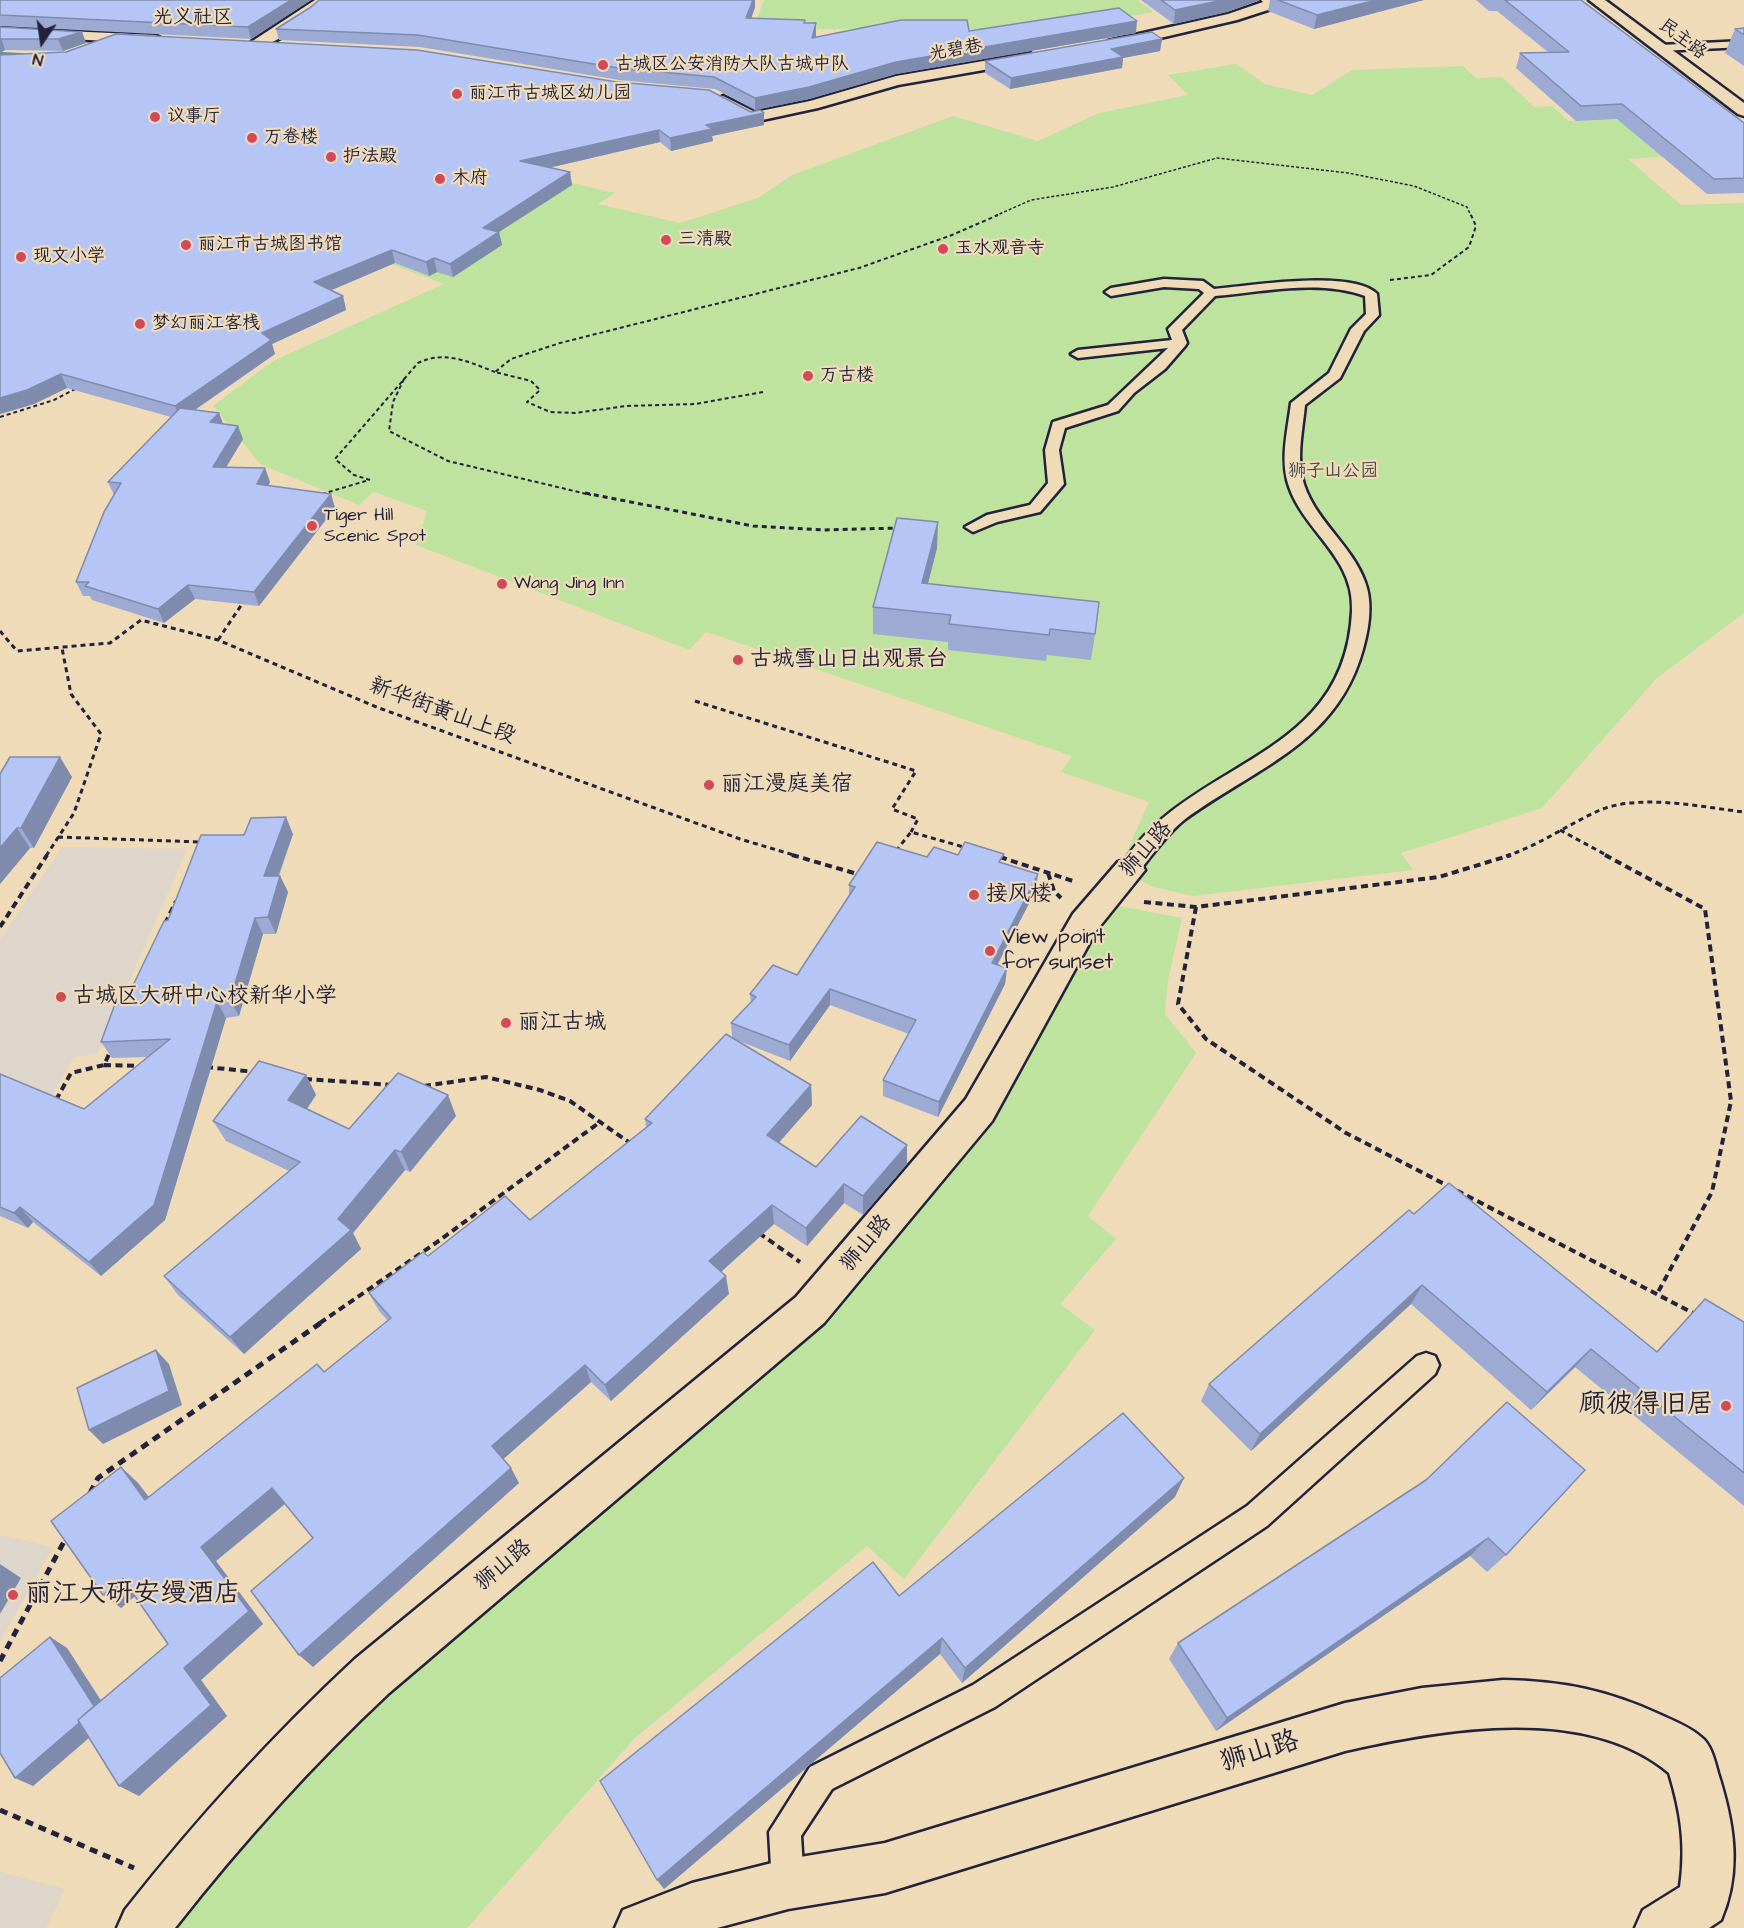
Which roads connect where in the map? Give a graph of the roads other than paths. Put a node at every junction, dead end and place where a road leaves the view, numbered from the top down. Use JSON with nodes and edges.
{"nodes":[{"id":1,"x":324,"y":0,"type":"edge"},
{"id":2,"x":1270,"y":2,"type":"edge"},
{"id":3,"x":1589,"y":2,"type":"edge"},
{"id":4,"x":0,"y":32,"type":"edge"},
{"id":5,"x":120,"y":37,"type":"junction"},
{"id":6,"x":166,"y":40,"type":"edge"},
{"id":7,"x":1744,"y":44,"type":"edge"},
{"id":8,"x":277,"y":47,"type":"edge"},
{"id":9,"x":1097,"y":47,"type":"edge"},
{"id":10,"x":1660,"y":48,"type":"junction"},
{"id":11,"x":91,"y":53,"type":"edge"},
{"id":12,"x":1040,"y":56,"type":"edge"},
{"id":13,"x":707,"y":95,"type":"edge"},
{"id":14,"x":1744,"y":111,"type":"edge"},
{"id":15,"x":1744,"y":128,"type":"edge"},
{"id":16,"x":1111,"y":292,"type":"dead end"},
{"id":17,"x":1211,"y":293,"type":"junction"},
{"id":18,"x":1180,"y":343,"type":"junction"},
{"id":19,"x":1078,"y":354,"type":"dead end"},
{"id":20,"x":973,"y":527,"type":"dead end"},
{"id":21,"x":1132,"y":886,"type":"joint"},
{"id":22,"x":1426,"y":1365,"type":"dead end"},
{"id":23,"x":788,"y":1884,"type":"junction"},
{"id":24,"x":143,"y":1928,"type":"edge"},
{"id":25,"x":641,"y":1928,"type":"edge"},
{"id":26,"x":1661,"y":1928,"type":"edge"}],
"edges":[{"from":1,"to":8,"type":"street"},
{"from":2,"to":9,"type":"street"},
{"from":3,"to":10,"type":"street","name":"民主路"},
{"from":3,"to":15,"type":"street","name":"民主路"},
{"from":4,"to":5,"type":"street"},
{"from":5,"to":6,"type":"street"},
{"from":5,"to":11,"type":"street"},
{"from":7,"to":10,"type":"lane"},
{"from":10,"to":14,"type":"street","name":"民主路"},
{"from":12,"to":13,"type":"street","name":"光碧巷"},
{"from":16,"to":17,"type":"lane"},
{"from":17,"to":18,"type":"lane"},
{"from":17,"to":21,"type":"lane","name":"狮山路"},
{"from":18,"to":19,"type":"lane"},
{"from":18,"to":20,"type":"lane"},
{"from":21,"to":24,"type":"street","name":"狮山路"},
{"from":22,"to":23,"type":"lane"},
{"from":23,"to":25,"type":"street","name":"狮山路"},
{"from":23,"to":26,"type":"street","name":"狮山路"}]}
